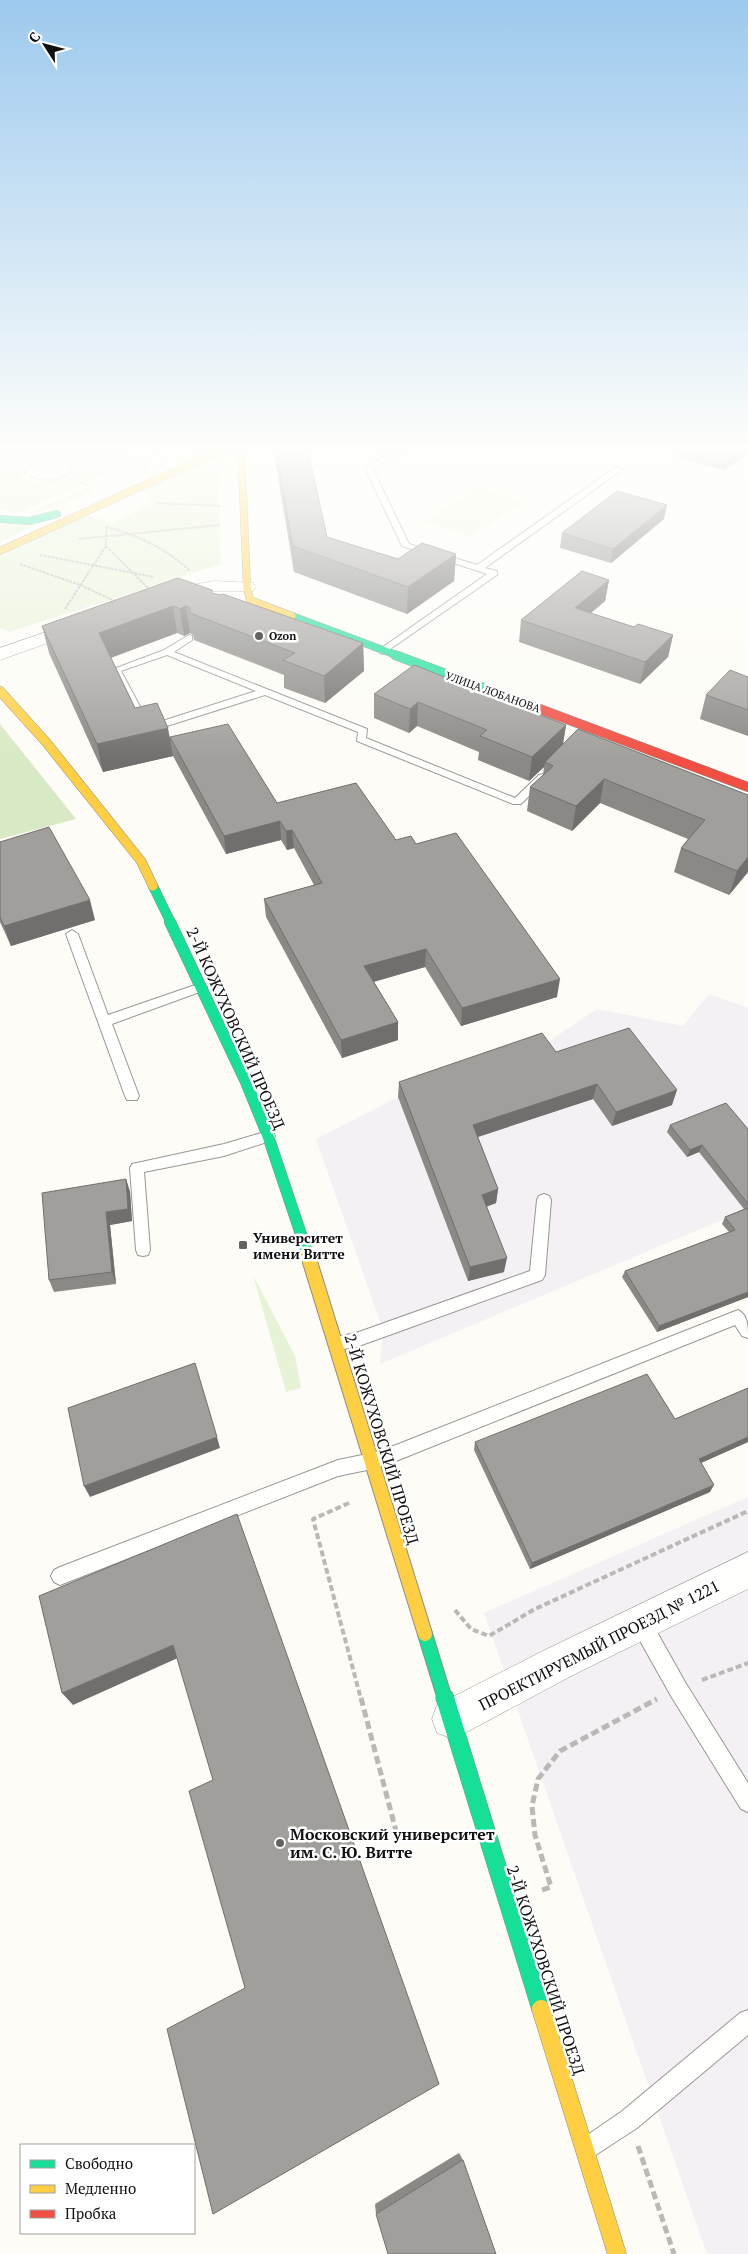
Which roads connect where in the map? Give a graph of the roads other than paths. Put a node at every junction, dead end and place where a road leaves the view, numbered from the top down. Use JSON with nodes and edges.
{"nodes":[{"id":1,"x":244,"y":551,"type":"edge"},
{"id":2,"x":423,"y":551,"type":"edge"},
{"id":3,"x":503,"y":551,"type":"edge"},
{"id":4,"x":479,"y":568,"type":"junction"},
{"id":5,"x":152,"y":596,"type":"edge"},
{"id":6,"x":246,"y":597,"type":"junction"},
{"id":7,"x":97,"y":619,"type":"edge"},
{"id":8,"x":189,"y":638,"type":"edge"},
{"id":9,"x":384,"y":651,"type":"junction"},
{"id":10,"x":167,"y":652,"type":"junction"},
{"id":11,"x":0,"y":654,"type":"edge"},
{"id":12,"x":0,"y":691,"type":"edge"},
{"id":13,"x":264,"y":692,"type":"junction"},
{"id":14,"x":552,"y":768,"type":"edge"},
{"id":15,"x":748,"y":787,"type":"edge"},
{"id":16,"x":72,"y":934,"type":"dead end"},
{"id":17,"x":201,"y":987,"type":"junction"},
{"id":18,"x":105,"y":1020,"type":"junction"},
{"id":19,"x":132,"y":1096,"type":"dead end"},
{"id":20,"x":268,"y":1136,"type":"junction"},
{"id":21,"x":544,"y":1200,"type":"dead end"},
{"id":22,"x":143,"y":1250,"type":"dead end"},
{"id":23,"x":748,"y":1331,"type":"edge"},
{"id":24,"x":336,"y":1343,"type":"junction"},
{"id":25,"x":372,"y":1462,"type":"junction"},
{"id":26,"x":748,"y":1570,"type":"edge"},
{"id":27,"x":60,"y":1576,"type":"dead end"},
{"id":28,"x":641,"y":1623,"type":"junction"},
{"id":29,"x":451,"y":1719,"type":"junction"},
{"id":30,"x":748,"y":1802,"type":"edge"},
{"id":31,"x":748,"y":2021,"type":"edge"},
{"id":32,"x":586,"y":2150,"type":"junction"},
{"id":33,"x":617,"y":2254,"type":"edge"}],
"edges":[{"from":1,"to":6,"type":"street"},
{"from":2,"to":4,"type":"lane"},
{"from":3,"to":4,"type":"lane"},
{"from":4,"to":9,"type":"lane"},
{"from":5,"to":6,"type":"street"},
{"from":6,"to":9,"type":"street","name":"УЛИЦА ЛОБАНОВА"},
{"from":7,"to":11,"type":"street"},
{"from":8,"to":10,"type":"lane"},
{"from":9,"to":15,"type":"street","name":"УЛИЦА ЛОБАНОВА"},
{"from":10,"to":13,"type":"lane"},
{"from":10,"to":13,"type":"lane"},
{"from":12,"to":17,"type":"street","name":"2-Й КОЖУХОВСКИЙ ПРОЕЗД"},
{"from":13,"to":14,"type":"lane"},
{"from":16,"to":18,"type":"lane"},
{"from":17,"to":18,"type":"lane"},
{"from":17,"to":20,"type":"street","name":"2-Й КОЖУХОВСКИЙ ПРОЕЗД"},
{"from":18,"to":19,"type":"lane"},
{"from":20,"to":22,"type":"lane"},
{"from":20,"to":24,"type":"street","name":"2-Й КОЖУХОВСКИЙ ПРОЕЗД"},
{"from":21,"to":24,"type":"lane"},
{"from":23,"to":25,"type":"lane"},
{"from":24,"to":25,"type":"street","name":"2-Й КОЖУХОВСКИЙ ПРОЕЗД"},
{"from":25,"to":27,"type":"lane"},
{"from":25,"to":29,"type":"street","name":"2-Й КОЖУХОВСКИЙ ПРОЕЗД"},
{"from":26,"to":28,"type":"street","name":"ПРОЕКТИРУЕМЫЙ ПРОЕЗД № 1221"},
{"from":28,"to":29,"type":"street","name":"ПРОЕКТИРУЕМЫЙ ПРОЕЗД № 1221"},
{"from":28,"to":30,"type":"lane"},
{"from":29,"to":32,"type":"street","name":"2-Й КОЖУХОВСКИЙ ПРОЕЗД"},
{"from":31,"to":32,"type":"lane"},
{"from":32,"to":33,"type":"street","name":"2-Й КОЖУХОВСКИЙ ПРОЕЗД"}]}
